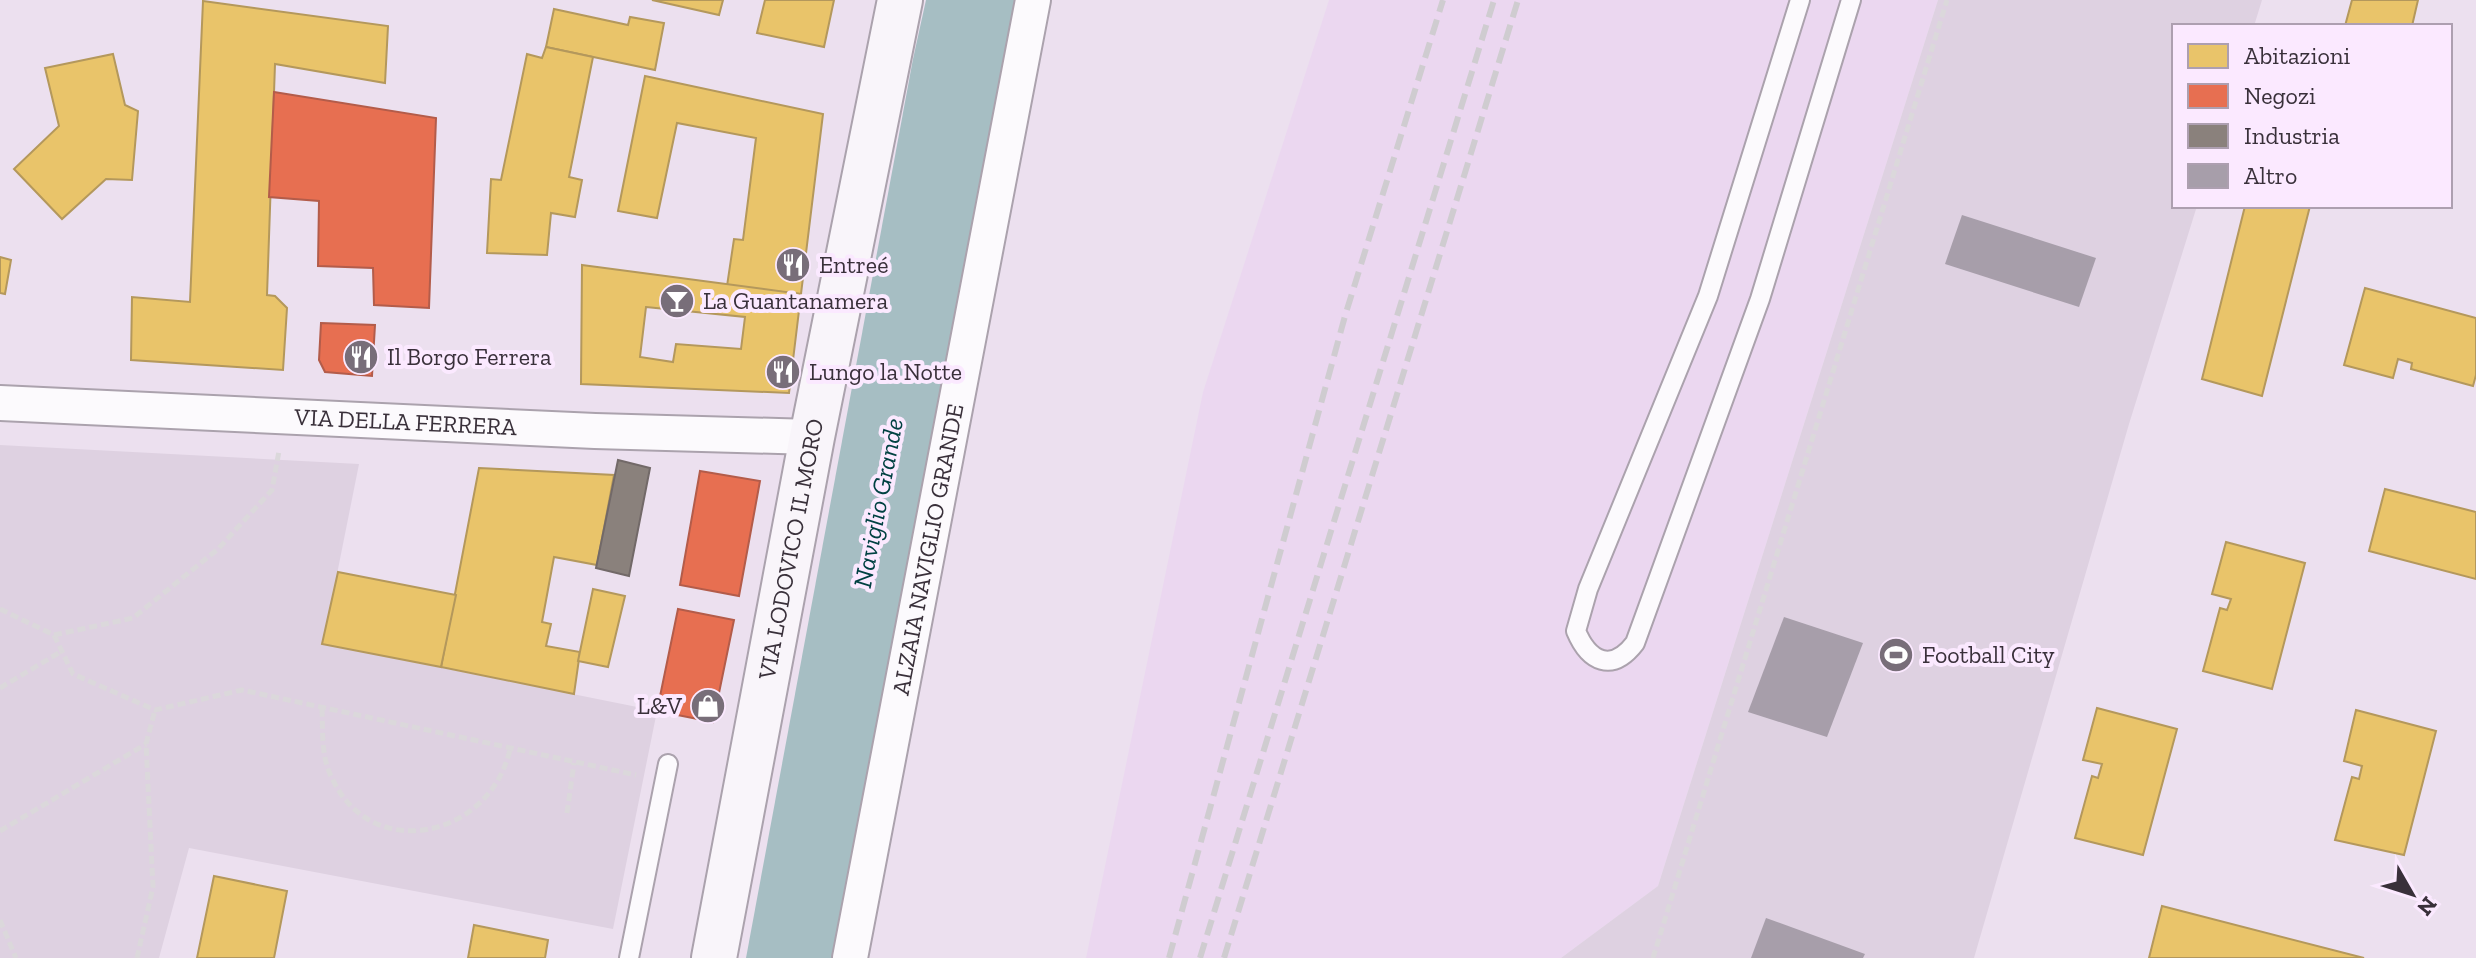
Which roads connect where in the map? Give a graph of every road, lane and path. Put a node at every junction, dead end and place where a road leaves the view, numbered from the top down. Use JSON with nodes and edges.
{"nodes":[{"id":1,"x":900,"y":0,"type":"edge"},
{"id":2,"x":1033,"y":0,"type":"edge"},
{"id":3,"x":1800,"y":0,"type":"edge"},
{"id":4,"x":1851,"y":0,"type":"edge"},
{"id":5,"x":1947,"y":0,"type":"edge"},
{"id":6,"x":0,"y":403,"type":"edge"},
{"id":7,"x":812,"y":437,"type":"junction"},
{"id":8,"x":279,"y":450,"type":"dead end"},
{"id":9,"x":0,"y":609,"type":"edge"},
{"id":10,"x":54,"y":635,"type":"junction"},
{"id":11,"x":62,"y":651,"type":"junction"},
{"id":12,"x":0,"y":688,"type":"edge"},
{"id":13,"x":322,"y":709,"type":"junction"},
{"id":14,"x":155,"y":710,"type":"junction"},
{"id":15,"x":146,"y":744,"type":"junction"},
{"id":16,"x":510,"y":749,"type":"junction"},
{"id":17,"x":574,"y":763,"type":"junction"},
{"id":18,"x":666,"y":773,"type":"joint"},
{"id":19,"x":567,"y":813,"type":"dead end"},
{"id":20,"x":0,"y":831,"type":"edge"},
{"id":21,"x":0,"y":920,"type":"edge"},
{"id":22,"x":16,"y":958,"type":"edge"},
{"id":23,"x":137,"y":958,"type":"edge"},
{"id":24,"x":629,"y":958,"type":"edge"},
{"id":25,"x":714,"y":958,"type":"edge"},
{"id":26,"x":850,"y":958,"type":"edge"},
{"id":27,"x":1653,"y":958,"type":"edge"}],
"edges":[{"from":1,"to":7,"type":"street","name":"VIA LODOVICO IL MORO"},
{"from":2,"to":26,"type":"street","name":"ALZAIA NAVIGLIO GRANDE"},
{"from":3,"to":4,"type":"lane"},
{"from":5,"to":27,"type":"path"},
{"from":6,"to":7,"type":"street","name":"VIA DELLA FERRERA"},
{"from":7,"to":25,"type":"street","name":"VIA LODOVICO IL MORO"},
{"from":8,"to":10,"type":"path"},
{"from":9,"to":10,"type":"path"},
{"from":10,"to":11,"type":"path"},
{"from":11,"to":12,"type":"path"},
{"from":11,"to":14,"type":"path"},
{"from":13,"to":14,"type":"path"},
{"from":13,"to":16,"type":"path"},
{"from":13,"to":16,"type":"path"},
{"from":14,"to":15,"type":"path"},
{"from":15,"to":20,"type":"path"},
{"from":15,"to":23,"type":"path"},
{"from":16,"to":17,"type":"path"},
{"from":17,"to":18,"type":"path"},
{"from":17,"to":19,"type":"path"},
{"from":18,"to":24,"type":"lane"},
{"from":21,"to":22,"type":"path"}]}
